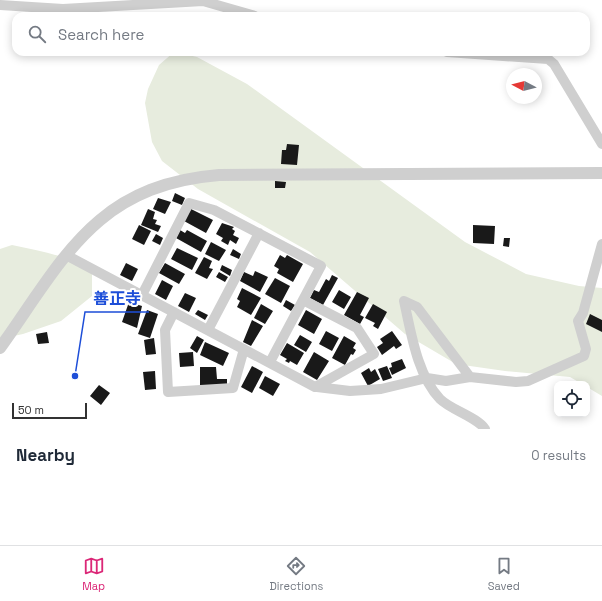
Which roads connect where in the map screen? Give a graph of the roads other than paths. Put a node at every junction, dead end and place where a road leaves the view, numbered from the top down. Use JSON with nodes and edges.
{"nodes":[{"id":1,"x":0,"y":5,"type":"edge"},
{"id":2,"x":241,"y":12,"type":"edge"},
{"id":3,"x":510,"y":56,"type":"edge"},
{"id":4,"x":602,"y":144,"type":"edge"},
{"id":5,"x":602,"y":173,"type":"edge"},
{"id":6,"x":259,"y":234,"type":"junction"},
{"id":7,"x":602,"y":244,"type":"edge"},
{"id":8,"x":66,"y":255,"type":"junction"},
{"id":9,"x":142,"y":295,"type":"junction"},
{"id":10,"x":303,"y":300,"type":"junction"},
{"id":11,"x":174,"y":312,"type":"junction"},
{"id":12,"x":208,"y":330,"type":"junction"},
{"id":13,"x":0,"y":348,"type":"edge"},
{"id":14,"x":244,"y":349,"type":"junction"},
{"id":15,"x":270,"y":362,"type":"junction"},
{"id":16,"x":470,"y":377,"type":"junction"},
{"id":17,"x":427,"y":378,"type":"junction"},
{"id":18,"x":317,"y":387,"type":"junction"},
{"id":19,"x":485,"y":429,"type":"edge"}],
"edges":[{"from":1,"to":2,"type":"street"},
{"from":3,"to":4,"type":"street"},
{"from":5,"to":8,"type":"street"},
{"from":6,"to":9,"type":"street"},
{"from":6,"to":10,"type":"street"},
{"from":6,"to":12,"type":"street"},
{"from":7,"to":16,"type":"street"},
{"from":8,"to":9,"type":"street"},
{"from":8,"to":13,"type":"street"},
{"from":9,"to":11,"type":"street"},
{"from":10,"to":15,"type":"street"},
{"from":10,"to":18,"type":"street"},
{"from":11,"to":12,"type":"street"},
{"from":11,"to":14,"type":"street"},
{"from":12,"to":14,"type":"street"},
{"from":14,"to":15,"type":"street"},
{"from":15,"to":18,"type":"street"},
{"from":16,"to":17,"type":"street"},
{"from":16,"to":17,"type":"street"},
{"from":17,"to":18,"type":"street"},
{"from":17,"to":19,"type":"street"}]}
